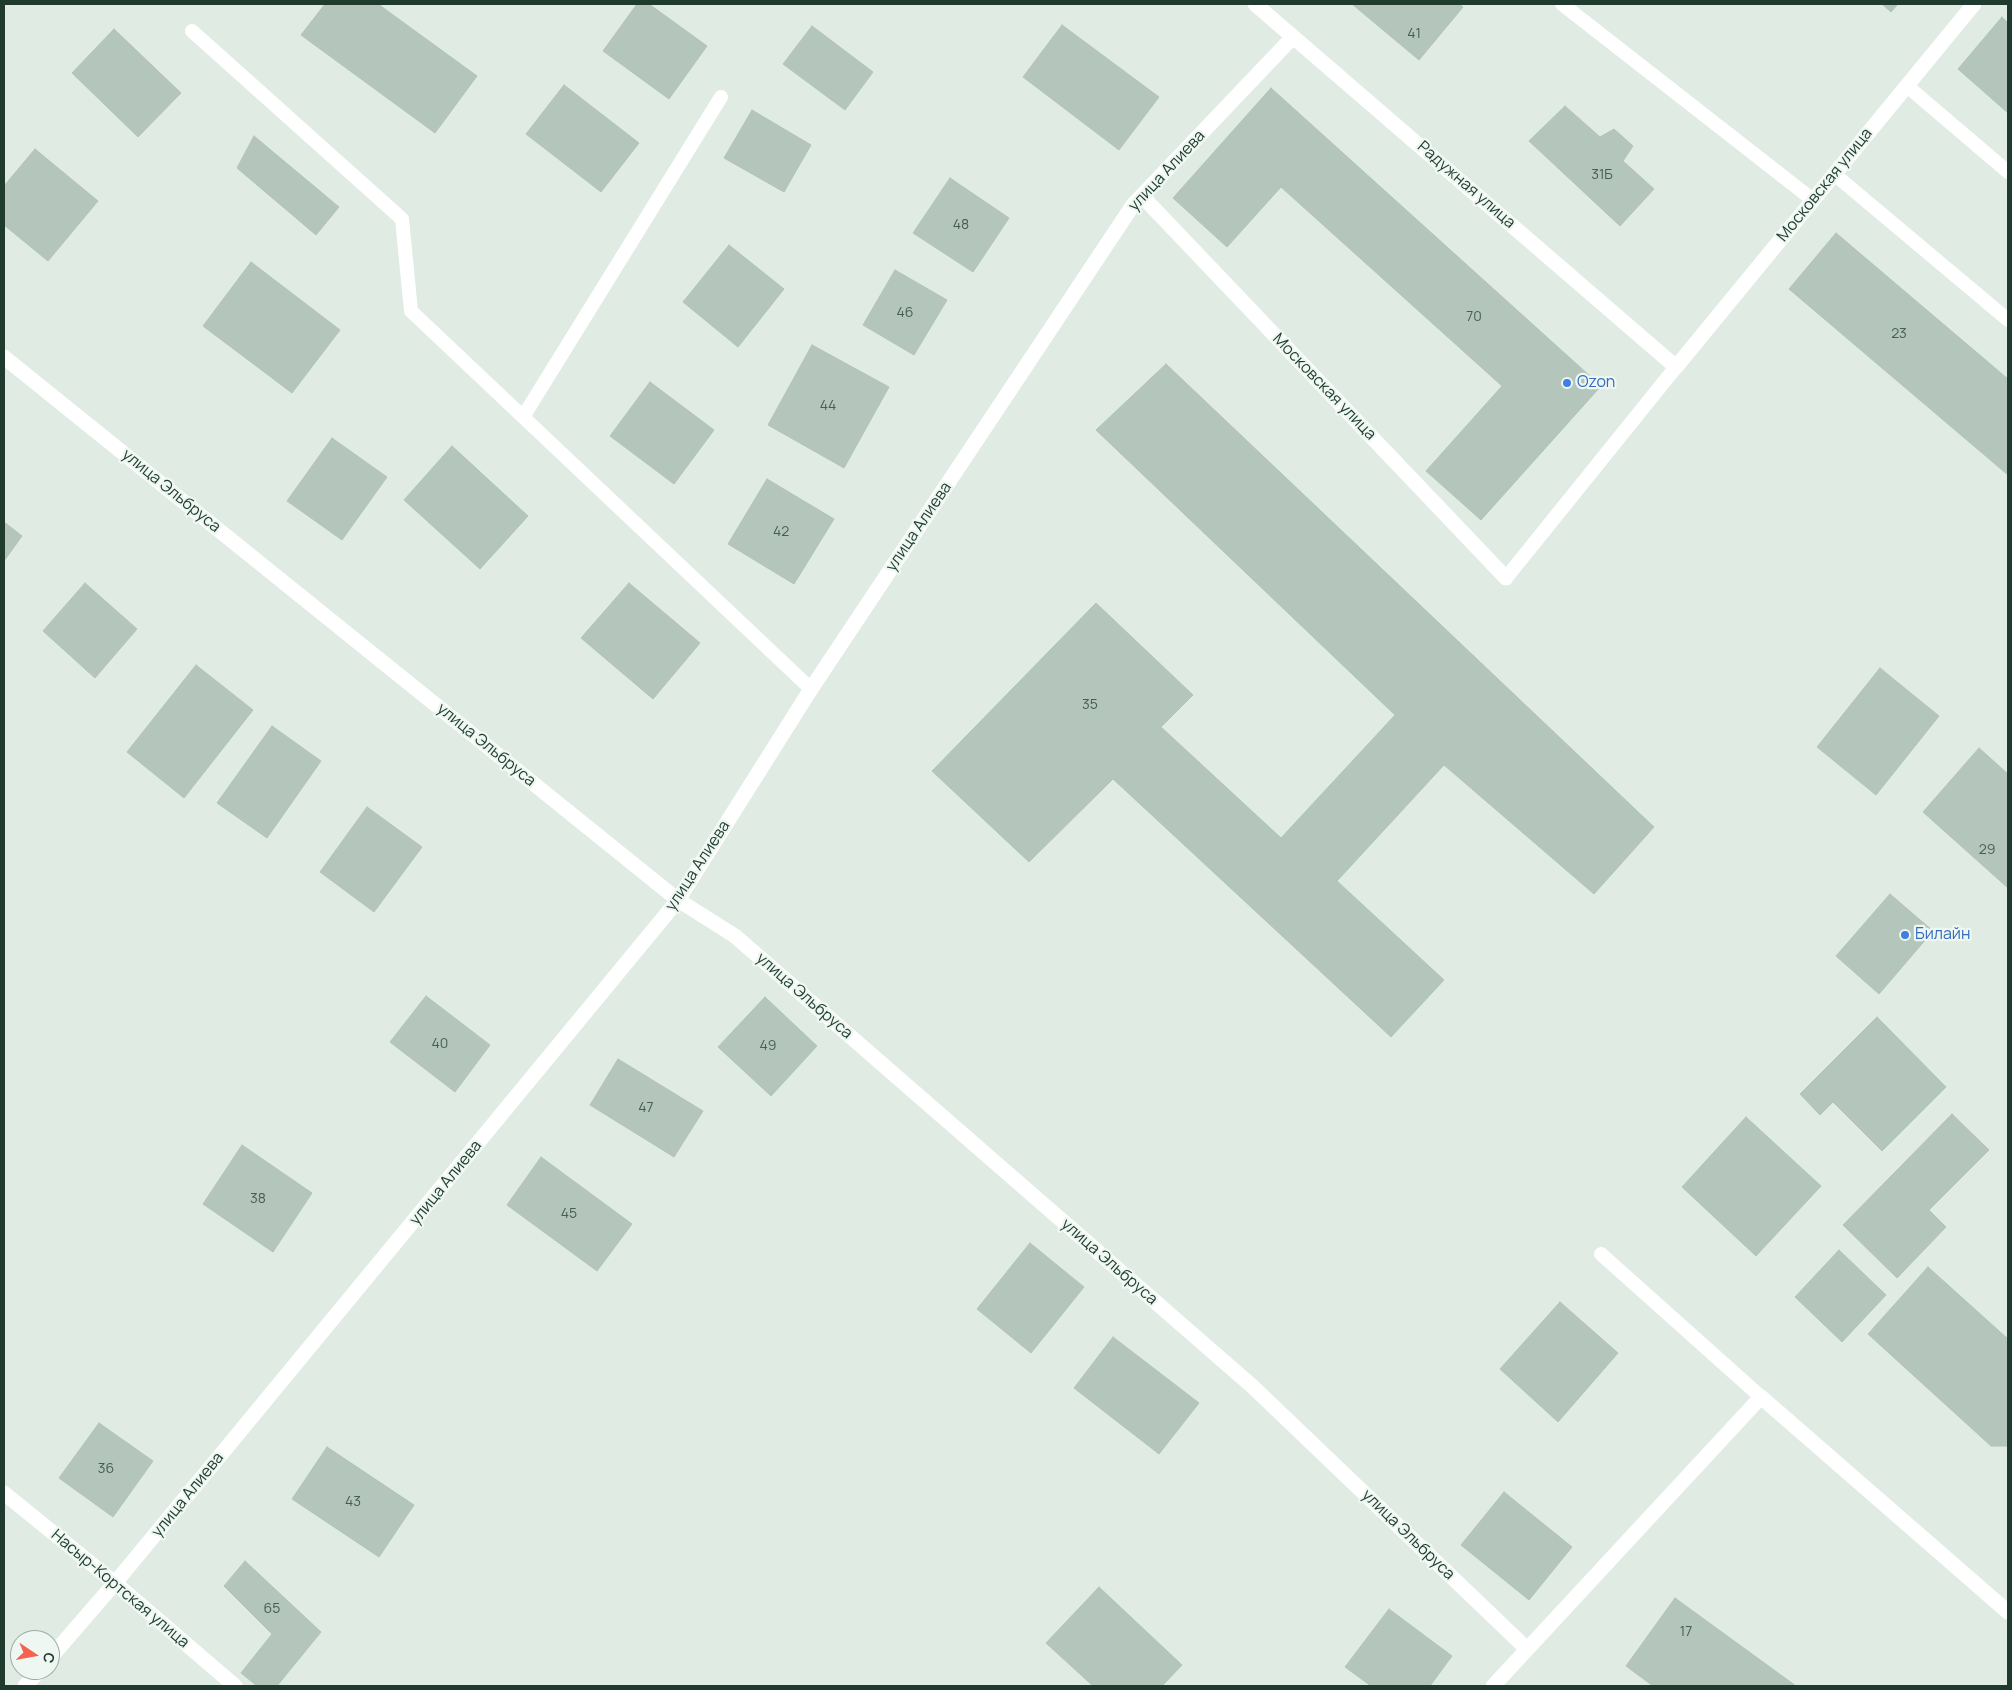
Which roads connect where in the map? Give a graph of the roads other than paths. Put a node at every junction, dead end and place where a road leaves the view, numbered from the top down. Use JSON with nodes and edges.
{"nodes":[{"id":1,"x":1255,"y":4,"type":"edge"},
{"id":2,"x":1562,"y":4,"type":"edge"},
{"id":3,"x":1974,"y":4,"type":"edge"},
{"id":4,"x":192,"y":31,"type":"dead end"},
{"id":5,"x":1293,"y":37,"type":"junction"},
{"id":6,"x":1906,"y":86,"type":"junction"},
{"id":7,"x":721,"y":97,"type":"dead end"},
{"id":8,"x":2008,"y":172,"type":"edge"},
{"id":9,"x":1834,"y":174,"type":"junction"},
{"id":10,"x":1142,"y":196,"type":"junction"},
{"id":11,"x":1813,"y":200,"type":"junction"},
{"id":12,"x":2008,"y":320,"type":"edge"},
{"id":13,"x":4,"y":357,"type":"edge"},
{"id":14,"x":1676,"y":367,"type":"junction"},
{"id":15,"x":523,"y":417,"type":"junction"},
{"id":16,"x":1506,"y":578,"type":"joint"},
{"id":17,"x":811,"y":690,"type":"junction"},
{"id":18,"x":678,"y":900,"type":"junction"},
{"id":19,"x":1601,"y":1254,"type":"dead end"},
{"id":20,"x":1761,"y":1397,"type":"junction"},
{"id":21,"x":4,"y":1493,"type":"edge"},
{"id":22,"x":116,"y":1584,"type":"junction"},
{"id":23,"x":2008,"y":1612,"type":"edge"},
{"id":24,"x":60,"y":1647,"type":"edge"},
{"id":25,"x":1527,"y":1649,"type":"junction"},
{"id":26,"x":235,"y":1686,"type":"edge"},
{"id":27,"x":1493,"y":1686,"type":"edge"}],
"edges":[{"from":1,"to":5,"type":"street","name":"Радужная улица"},
{"from":2,"to":11,"type":"lane"},
{"from":3,"to":6,"type":"street","name":"Московская улица"},
{"from":4,"to":15,"type":"lane"},
{"from":5,"to":10,"type":"street","name":"улица Алиева"},
{"from":5,"to":14,"type":"street","name":"Радужная улица"},
{"from":6,"to":8,"type":"lane"},
{"from":6,"to":9,"type":"street","name":"Московская улица"},
{"from":7,"to":15,"type":"lane"},
{"from":9,"to":11,"type":"street","name":"Московская улица"},
{"from":9,"to":12,"type":"lane"},
{"from":10,"to":16,"type":"street","name":"Московская улица"},
{"from":10,"to":17,"type":"street","name":"улица Алиева"},
{"from":11,"to":14,"type":"street","name":"Московская улица"},
{"from":13,"to":18,"type":"street","name":"улица Эльбруса"},
{"from":14,"to":16,"type":"lane"},
{"from":15,"to":17,"type":"lane"},
{"from":17,"to":18,"type":"street","name":"улица Алиева"},
{"from":18,"to":22,"type":"street","name":"улица Алиева"},
{"from":18,"to":25,"type":"street","name":"улица Эльбруса"},
{"from":19,"to":20,"type":"lane"},
{"from":20,"to":23,"type":"street"},
{"from":20,"to":25,"type":"street"},
{"from":21,"to":22,"type":"street","name":"Насыр-Кортская улица"},
{"from":22,"to":24,"type":"street","name":"улица Алиева"},
{"from":22,"to":26,"type":"street","name":"Насыр-Кортская улица"},
{"from":25,"to":27,"type":"street"}]}
